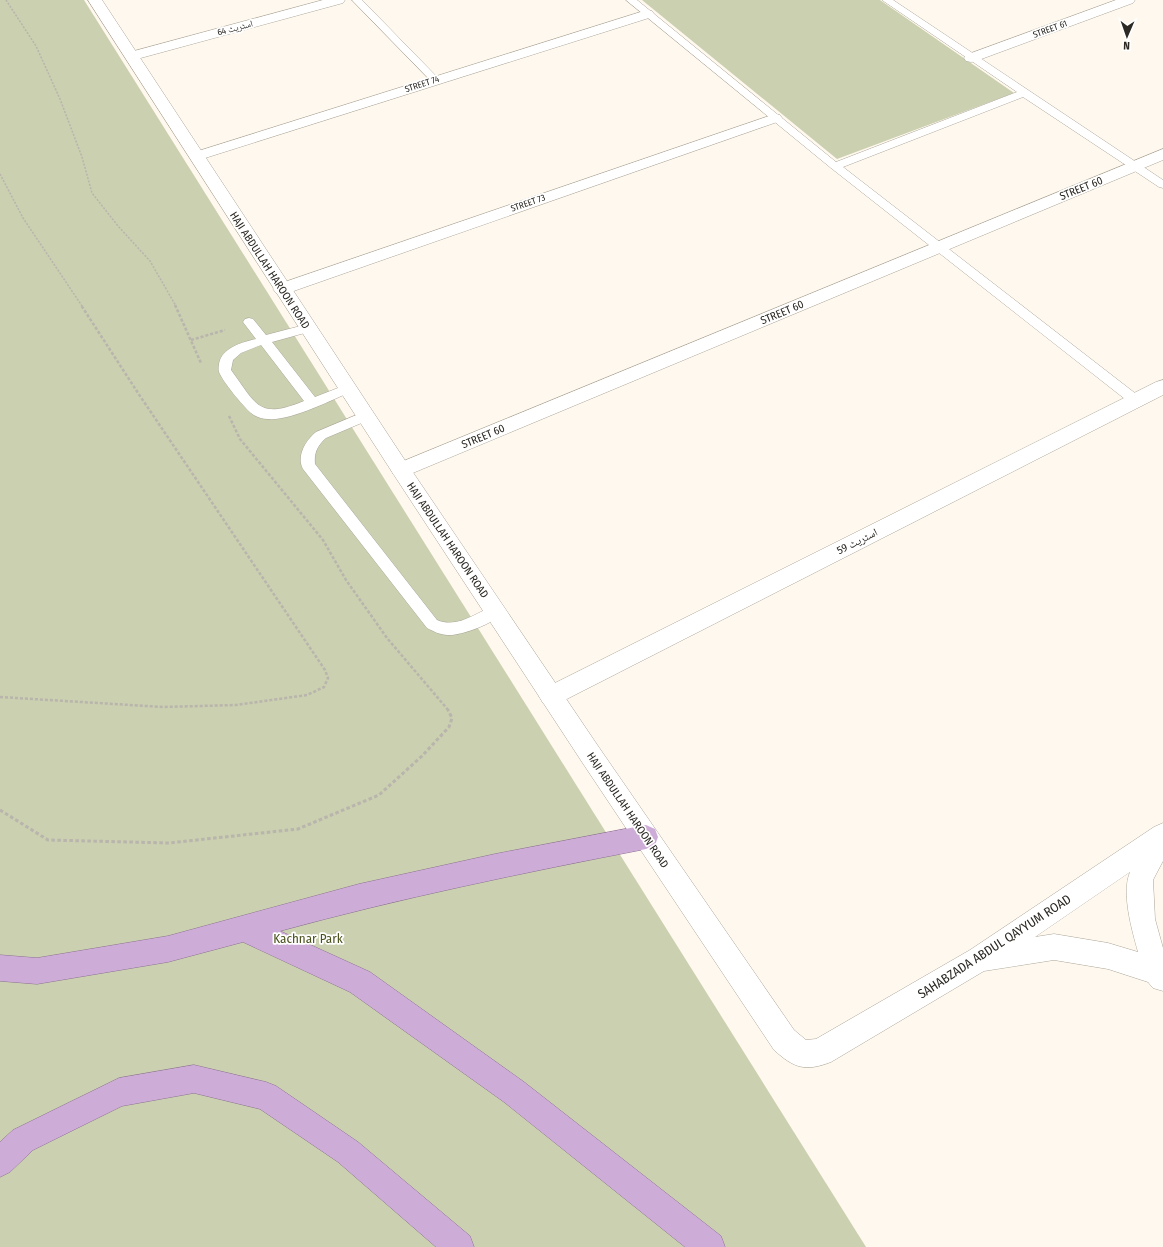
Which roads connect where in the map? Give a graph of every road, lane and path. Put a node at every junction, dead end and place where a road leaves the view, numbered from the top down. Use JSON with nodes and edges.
{"nodes":[{"id":1,"x":6,"y":0,"type":"edge"},
{"id":2,"x":95,"y":0,"type":"edge"},
{"id":3,"x":338,"y":0,"type":"edge"},
{"id":4,"x":357,"y":0,"type":"edge"},
{"id":5,"x":631,"y":0,"type":"edge"},
{"id":6,"x":887,"y":0,"type":"edge"},
{"id":7,"x":1128,"y":0,"type":"edge"},
{"id":8,"x":647,"y":14,"type":"junction"},
{"id":9,"x":132,"y":56,"type":"junction"},
{"id":10,"x":971,"y":58,"type":"junction"},
{"id":11,"x":435,"y":80,"type":"junction"},
{"id":12,"x":1024,"y":93,"type":"junction"},
{"id":13,"x":775,"y":118,"type":"junction"},
{"id":14,"x":1163,"y":154,"type":"edge"},
{"id":15,"x":197,"y":156,"type":"junction"},
{"id":16,"x":835,"y":166,"type":"junction"},
{"id":17,"x":1134,"y":166,"type":"junction"},
{"id":18,"x":0,"y":174,"type":"edge"},
{"id":19,"x":1163,"y":184,"type":"edge"},
{"id":20,"x":939,"y":246,"type":"junction"},
{"id":21,"x":282,"y":289,"type":"junction"},
{"id":22,"x":249,"y":322,"type":"joint"},
{"id":23,"x":308,"y":328,"type":"junction"},
{"id":24,"x":191,"y":340,"type":"junction"},
{"id":25,"x":264,"y":340,"type":"junction"},
{"id":26,"x":204,"y":369,"type":"dead end"},
{"id":27,"x":1163,"y":387,"type":"edge"},
{"id":28,"x":348,"y":388,"type":"junction"},
{"id":29,"x":1135,"y":400,"type":"junction"},
{"id":30,"x":312,"y":403,"type":"junction"},
{"id":31,"x":227,"y":414,"type":"dead end"},
{"id":32,"x":366,"y":416,"type":"junction"},
{"id":33,"x":401,"y":470,"type":"junction"},
{"id":34,"x":495,"y":612,"type":"junction"},
{"id":35,"x":551,"y":696,"type":"junction"},
{"id":36,"x":0,"y":697,"type":"edge"},
{"id":37,"x":0,"y":810,"type":"edge"},
{"id":38,"x":1163,"y":835,"type":"edge"},
{"id":39,"x":646,"y":837,"type":"junction"},
{"id":40,"x":245,"y":929,"type":"junction"},
{"id":41,"x":979,"y":959,"type":"junction"},
{"id":42,"x":0,"y":968,"type":"edge"},
{"id":43,"x":1159,"y":975,"type":"edge"},
{"id":44,"x":822,"y":1052,"type":"joint"},
{"id":45,"x":0,"y":1162,"type":"edge"},
{"id":46,"x":459,"y":1247,"type":"edge"},
{"id":47,"x":710,"y":1247,"type":"edge"}],
"edges":[{"from":1,"to":24,"type":"path"},
{"from":2,"to":9,"type":"street","name":"HAJI ABDULLAH HAROON ROAD"},
{"from":3,"to":9,"type":"street","name":"اسٹریٹ 64"},
{"from":4,"to":11,"type":"lane"},
{"from":5,"to":8,"type":"lane"},
{"from":6,"to":10,"type":"lane"},
{"from":7,"to":10,"type":"street","name":"STREET 61"},
{"from":8,"to":11,"type":"street","name":"STREET 74"},
{"from":8,"to":13,"type":"lane"},
{"from":9,"to":15,"type":"street","name":"HAJI ABDULLAH HAROON ROAD"},
{"from":10,"to":12,"type":"lane"},
{"from":11,"to":15,"type":"street","name":"STREET 74"},
{"from":12,"to":16,"type":"lane"},
{"from":12,"to":17,"type":"lane"},
{"from":13,"to":16,"type":"lane"},
{"from":13,"to":21,"type":"street","name":"STREET 73"},
{"from":14,"to":17,"type":"street","name":"STREET 60"},
{"from":15,"to":21,"type":"street","name":"HAJI ABDULLAH HAROON ROAD"},
{"from":16,"to":20,"type":"lane"},
{"from":17,"to":19,"type":"lane"},
{"from":17,"to":20,"type":"street","name":"STREET 60"},
{"from":18,"to":36,"type":"path"},
{"from":20,"to":29,"type":"lane"},
{"from":20,"to":33,"type":"street","name":"STREET 60"},
{"from":21,"to":23,"type":"street","name":"HAJI ABDULLAH HAROON ROAD"},
{"from":22,"to":24,"type":"path"},
{"from":22,"to":25,"type":"lane"},
{"from":23,"to":25,"type":"lane"},
{"from":23,"to":28,"type":"street","name":"HAJI ABDULLAH HAROON ROAD"},
{"from":24,"to":26,"type":"path"},
{"from":25,"to":30,"type":"lane"},
{"from":25,"to":30,"type":"lane"},
{"from":27,"to":29,"type":"street","name":"اسٹریٹ 59"},
{"from":28,"to":30,"type":"lane"},
{"from":28,"to":32,"type":"street","name":"HAJI ABDULLAH HAROON ROAD"},
{"from":29,"to":35,"type":"street","name":"اسٹریٹ 59"},
{"from":31,"to":37,"type":"path"},
{"from":32,"to":33,"type":"street","name":"HAJI ABDULLAH HAROON ROAD"},
{"from":32,"to":34,"type":"lane"},
{"from":33,"to":34,"type":"street","name":"HAJI ABDULLAH HAROON ROAD"},
{"from":34,"to":35,"type":"street","name":"HAJI ABDULLAH HAROON ROAD"},
{"from":35,"to":39,"type":"street","name":"HAJI ABDULLAH HAROON ROAD"},
{"from":38,"to":41,"type":"street","name":"SAHABZADA ABDUL QAYYUM ROAD"},
{"from":38,"to":43,"type":"street"},
{"from":39,"to":40,"type":"highway"},
{"from":39,"to":44,"type":"street","name":"HAJI ABDULLAH HAROON ROAD"},
{"from":40,"to":42,"type":"highway"},
{"from":40,"to":47,"type":"highway"},
{"from":41,"to":43,"type":"street"},
{"from":41,"to":44,"type":"street","name":"SAHABZADA ABDUL QAYYUM ROAD"},
{"from":45,"to":46,"type":"highway"}]}
